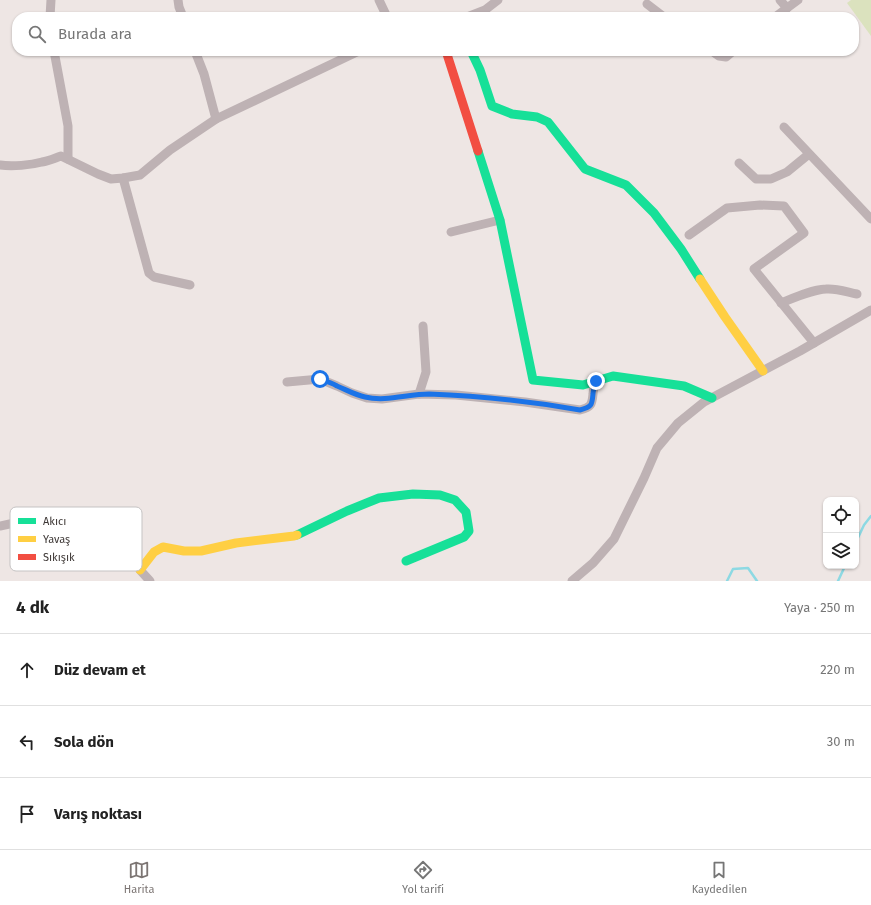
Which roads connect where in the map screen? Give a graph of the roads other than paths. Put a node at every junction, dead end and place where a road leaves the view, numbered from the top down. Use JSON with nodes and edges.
{"nodes":[{"id":1,"x":51,"y":0,"type":"edge"},
{"id":2,"x":178,"y":0,"type":"edge"},
{"id":3,"x":379,"y":0,"type":"edge"},
{"id":4,"x":498,"y":0,"type":"edge"},
{"id":5,"x":780,"y":0,"type":"edge"},
{"id":6,"x":798,"y":0,"type":"edge"},
{"id":7,"x":646,"y":4,"type":"dead end"},
{"id":8,"x":787,"y":8,"type":"junction"},
{"id":9,"x":50,"y":12,"type":"edge"},
{"id":10,"x":181,"y":12,"type":"edge"},
{"id":11,"x":385,"y":12,"type":"edge"},
{"id":12,"x":481,"y":12,"type":"edge"},
{"id":13,"x":657,"y":12,"type":"edge"},
{"id":14,"x":782,"y":12,"type":"edge"},
{"id":15,"x":55,"y":56,"type":"edge"},
{"id":16,"x":197,"y":56,"type":"edge"},
{"id":17,"x":348,"y":56,"type":"edge"},
{"id":18,"x":448,"y":56,"type":"edge"},
{"id":19,"x":473,"y":56,"type":"edge"},
{"id":20,"x":216,"y":119,"type":"junction"},
{"id":21,"x":784,"y":127,"type":"dead end"},
{"id":22,"x":809,"y":154,"type":"junction"},
{"id":23,"x":68,"y":159,"type":"junction"},
{"id":24,"x":739,"y":163,"type":"dead end"},
{"id":25,"x":0,"y":165,"type":"edge"},
{"id":26,"x":123,"y":178,"type":"junction"},
{"id":27,"x":871,"y":219,"type":"edge"},
{"id":28,"x":500,"y":220,"type":"junction"},
{"id":29,"x":451,"y":232,"type":"dead end"},
{"id":30,"x":690,"y":235,"type":"dead end"},
{"id":31,"x":190,"y":285,"type":"dead end"},
{"id":32,"x":857,"y":294,"type":"dead end"},
{"id":33,"x":781,"y":303,"type":"junction"},
{"id":34,"x":871,"y":310,"type":"edge"},
{"id":35,"x":423,"y":326,"type":"dead end"},
{"id":36,"x":814,"y":343,"type":"junction"},
{"id":37,"x":762,"y":371,"type":"junction"},
{"id":38,"x":596,"y":381,"type":"junction"},
{"id":39,"x":287,"y":382,"type":"dead end"},
{"id":40,"x":419,"y":394,"type":"junction"},
{"id":41,"x":712,"y":398,"type":"junction"},
{"id":42,"x":10,"y":524,"type":"edge"},
{"id":43,"x":0,"y":526,"type":"edge"},
{"id":44,"x":406,"y":561,"type":"dead end"},
{"id":45,"x":142,"y":567,"type":"edge"},
{"id":46,"x":141,"y":571,"type":"edge"},
{"id":47,"x":150,"y":581,"type":"edge"},
{"id":48,"x":572,"y":581,"type":"edge"}],
"edges":[{"from":1,"to":9,"type":"street"},
{"from":2,"to":10,"type":"street"},
{"from":3,"to":11,"type":"street"},
{"from":4,"to":12,"type":"street"},
{"from":5,"to":8,"type":"street"},
{"from":6,"to":8,"type":"street"},
{"from":7,"to":13,"type":"street"},
{"from":8,"to":14,"type":"street"},
{"from":15,"to":23,"type":"street"},
{"from":16,"to":20,"type":"street"},
{"from":17,"to":20,"type":"street"},
{"from":18,"to":28,"type":"street"},
{"from":19,"to":37,"type":"street"},
{"from":20,"to":26,"type":"street"},
{"from":21,"to":22,"type":"street"},
{"from":22,"to":24,"type":"street"},
{"from":22,"to":27,"type":"street"},
{"from":23,"to":25,"type":"street"},
{"from":23,"to":26,"type":"street"},
{"from":26,"to":31,"type":"street"},
{"from":28,"to":29,"type":"street"},
{"from":28,"to":38,"type":"street"},
{"from":30,"to":33,"type":"street"},
{"from":32,"to":33,"type":"street"},
{"from":33,"to":36,"type":"street"},
{"from":34,"to":36,"type":"street"},
{"from":35,"to":40,"type":"street"},
{"from":36,"to":37,"type":"street"},
{"from":37,"to":41,"type":"street"},
{"from":38,"to":40,"type":"street"},
{"from":38,"to":41,"type":"street"},
{"from":39,"to":40,"type":"street"},
{"from":41,"to":48,"type":"street"},
{"from":42,"to":43,"type":"street"},
{"from":44,"to":45,"type":"street"},
{"from":46,"to":47,"type":"street"}]}
